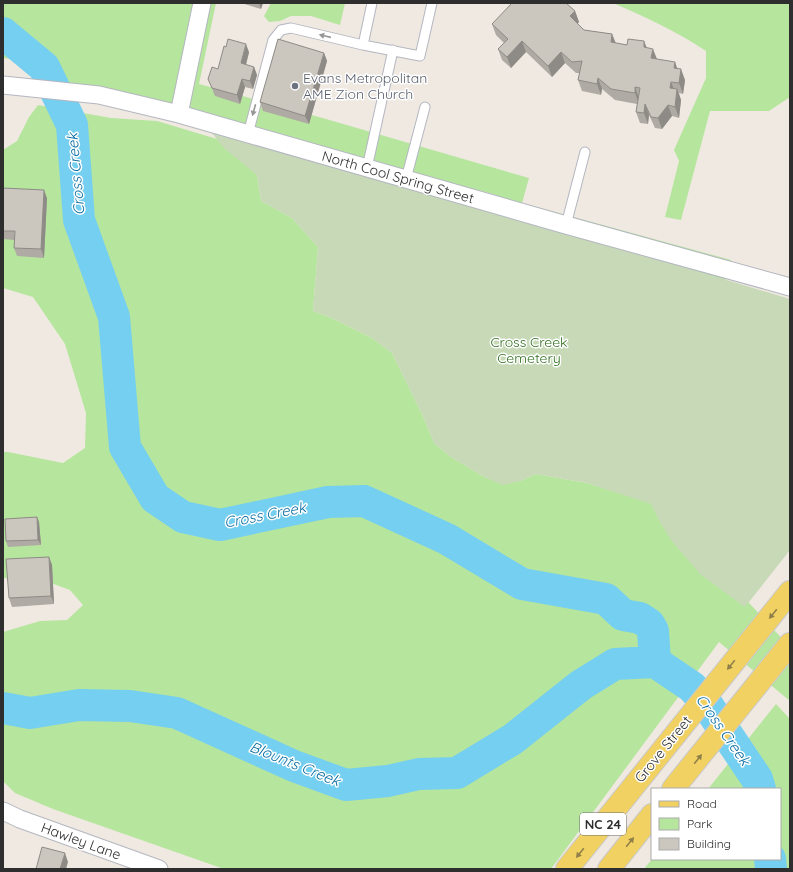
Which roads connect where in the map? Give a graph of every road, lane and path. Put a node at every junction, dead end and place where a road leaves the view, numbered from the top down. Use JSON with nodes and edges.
{"nodes":[{"id":1,"x":202,"y":3,"type":"edge"},
{"id":2,"x":372,"y":3,"type":"edge"},
{"id":3,"x":432,"y":3,"type":"edge"},
{"id":4,"x":363,"y":45,"type":"junction"},
{"id":5,"x":393,"y":50,"type":"junction"},
{"id":6,"x":6,"y":85,"type":"edge"},
{"id":7,"x":426,"y":107,"type":"dead end"},
{"id":8,"x":179,"y":114,"type":"junction"},
{"id":9,"x":248,"y":134,"type":"junction"},
{"id":10,"x":585,"y":152,"type":"dead end"},
{"id":11,"x":367,"y":168,"type":"junction"},
{"id":12,"x":406,"y":179,"type":"junction"},
{"id":13,"x":566,"y":225,"type":"junction"},
{"id":14,"x":790,"y":287,"type":"edge"},
{"id":15,"x":790,"y":592,"type":"edge"},
{"id":16,"x":786,"y":650,"type":"edge"},
{"id":17,"x":674,"y":788,"type":"edge"},
{"id":18,"x":3,"y":811,"type":"edge"},
{"id":19,"x":651,"y":816,"type":"edge"},
{"id":20,"x":159,"y":869,"type":"edge"},
{"id":21,"x":567,"y":869,"type":"edge"},
{"id":22,"x":609,"y":869,"type":"edge"}],
"edges":[{"from":1,"to":8,"type":"street"},
{"from":2,"to":4,"type":"lane"},
{"from":3,"to":5,"type":"lane"},
{"from":4,"to":5,"type":"lane"},
{"from":4,"to":9,"type":"lane","one_way":true},
{"from":5,"to":11,"type":"lane"},
{"from":6,"to":8,"type":"street","name":"North Cool Spring Street"},
{"from":7,"to":12,"type":"lane"},
{"from":8,"to":9,"type":"street","name":"North Cool Spring Street"},
{"from":9,"to":11,"type":"street","name":"North Cool Spring Street"},
{"from":10,"to":13,"type":"lane"},
{"from":11,"to":12,"type":"street","name":"North Cool Spring Street"},
{"from":12,"to":13,"type":"street","name":"North Cool Spring Street"},
{"from":13,"to":14,"type":"street","name":"North Cool Spring Street"},
{"from":15,"to":21,"type":"main road","name":"Grove Street","number":"NC 24","one_way":true},
{"from":17,"to":16,"type":"main road","one_way":true},
{"from":18,"to":20,"type":"street","name":"Hawley Lane"},
{"from":22,"to":19,"type":"main road","number":"NC 24","one_way":true}]}
